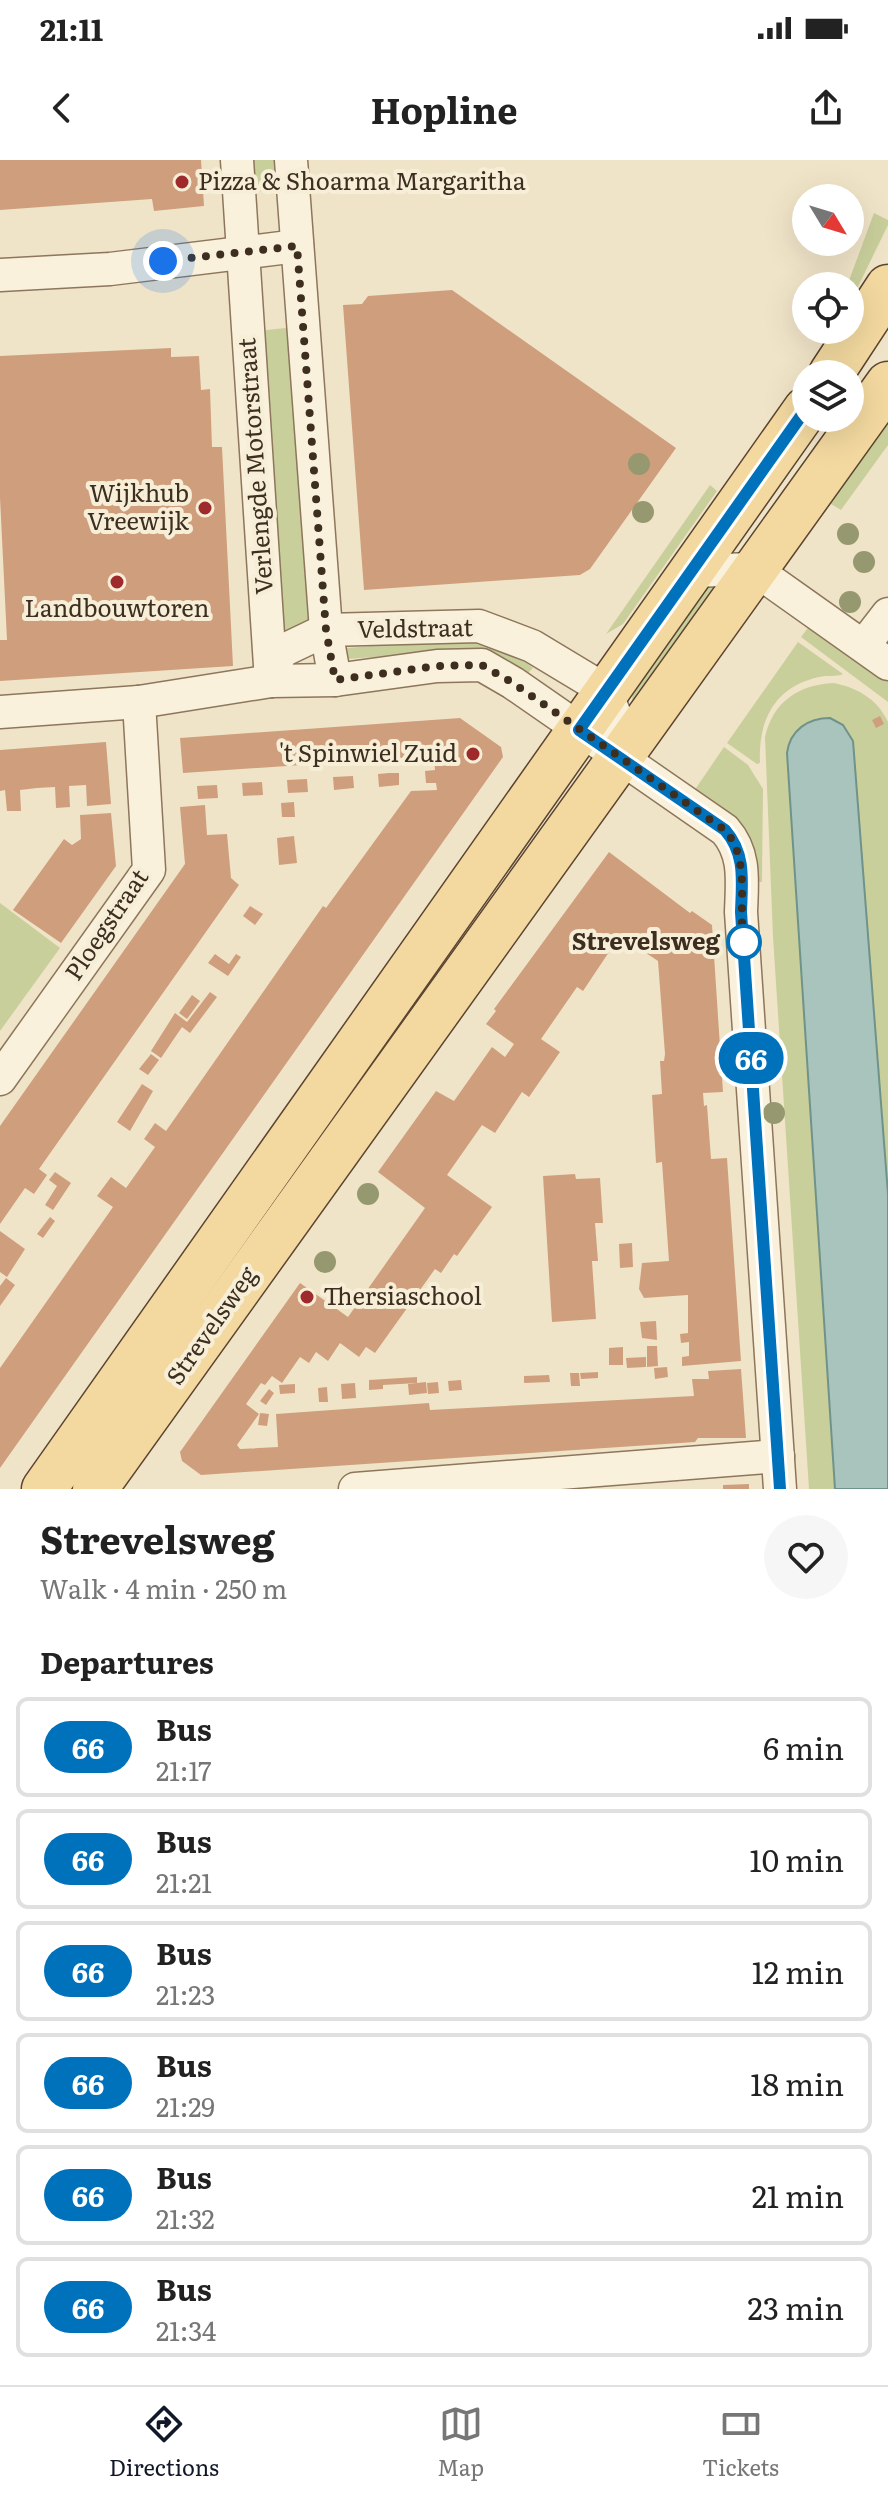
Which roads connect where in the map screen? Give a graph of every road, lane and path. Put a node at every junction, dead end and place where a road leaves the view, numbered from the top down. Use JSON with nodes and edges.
{"nodes":[{"id":1,"x":237,"y":160,"type":"edge"},
{"id":2,"x":291,"y":160,"type":"edge"},
{"id":3,"x":297,"y":246,"type":"junction"},
{"id":4,"x":245,"y":250,"type":"junction"},
{"id":5,"x":0,"y":275,"type":"edge"},
{"id":6,"x":888,"y":287,"type":"edge"},
{"id":7,"x":840,"y":360,"type":"edge"},
{"id":8,"x":888,"y":384,"type":"edge"},
{"id":9,"x":792,"y":429,"type":"edge"},
{"id":10,"x":754,"y":569,"type":"junction"},
{"id":11,"x":690,"y":571,"type":"junction"},
{"id":12,"x":888,"y":614,"type":"edge"},
{"id":13,"x":326,"y":630,"type":"junction"},
{"id":14,"x":876,"y":654,"type":"edge"},
{"id":15,"x":335,"y":680,"type":"junction"},
{"id":16,"x":271,"y":681,"type":"junction"},
{"id":17,"x":605,"y":690,"type":"junction"},
{"id":18,"x":139,"y":702,"type":"junction"},
{"id":19,"x":0,"y":712,"type":"edge"},
{"id":20,"x":579,"y":730,"type":"junction"},
{"id":21,"x":618,"y":756,"type":"junction"},
{"id":22,"x":0,"y":1079,"type":"edge"},
{"id":23,"x":778,"y":1456,"type":"junction"},
{"id":24,"x":44,"y":1489,"type":"edge"},
{"id":25,"x":95,"y":1489,"type":"edge"},
{"id":26,"x":355,"y":1489,"type":"edge"},
{"id":27,"x":780,"y":1489,"type":"edge"}],
"edges":[{"from":1,"to":4,"type":"street","name":"Verlengde Motorstraat"},
{"from":2,"to":3,"type":"street"},
{"from":3,"to":4,"type":"street"},
{"from":3,"to":13,"type":"street"},
{"from":4,"to":5,"type":"street"},
{"from":4,"to":16,"type":"street","name":"Verlengde Motorstraat"},
{"from":6,"to":7,"type":"main road"},
{"from":8,"to":10,"type":"main road","name":"Strevelsweg"},
{"from":9,"to":11,"type":"main road","name":"Strevelsweg"},
{"from":10,"to":11,"type":"street"},
{"from":10,"to":14,"type":"street"},
{"from":10,"to":21,"type":"main road","name":"Strevelsweg"},
{"from":11,"to":17,"type":"main road","name":"Strevelsweg"},
{"from":12,"to":14,"type":"street"},
{"from":13,"to":15,"type":"street"},
{"from":13,"to":16,"type":"street","name":"Veldstraat"},
{"from":13,"to":17,"type":"street","name":"Veldstraat"},
{"from":15,"to":16,"type":"street","name":"Veldstraat"},
{"from":15,"to":20,"type":"street","name":"Veldstraat"},
{"from":16,"to":18,"type":"street","name":"Veldstraat"},
{"from":17,"to":20,"type":"main road","name":"Strevelsweg"},
{"from":17,"to":21,"type":"street"},
{"from":18,"to":19,"type":"street","name":"Veldstraat"},
{"from":18,"to":22,"type":"street","name":"Ploegstraat"},
{"from":20,"to":21,"type":"street","name":"Veldstraat"},
{"from":20,"to":24,"type":"main road","name":"Strevelsweg"},
{"from":21,"to":23,"type":"street","name":"Veldstraat"},
{"from":21,"to":25,"type":"main road","name":"Strevelsweg"},
{"from":23,"to":26,"type":"street"},
{"from":23,"to":27,"type":"street","name":"Veldstraat"}]}
